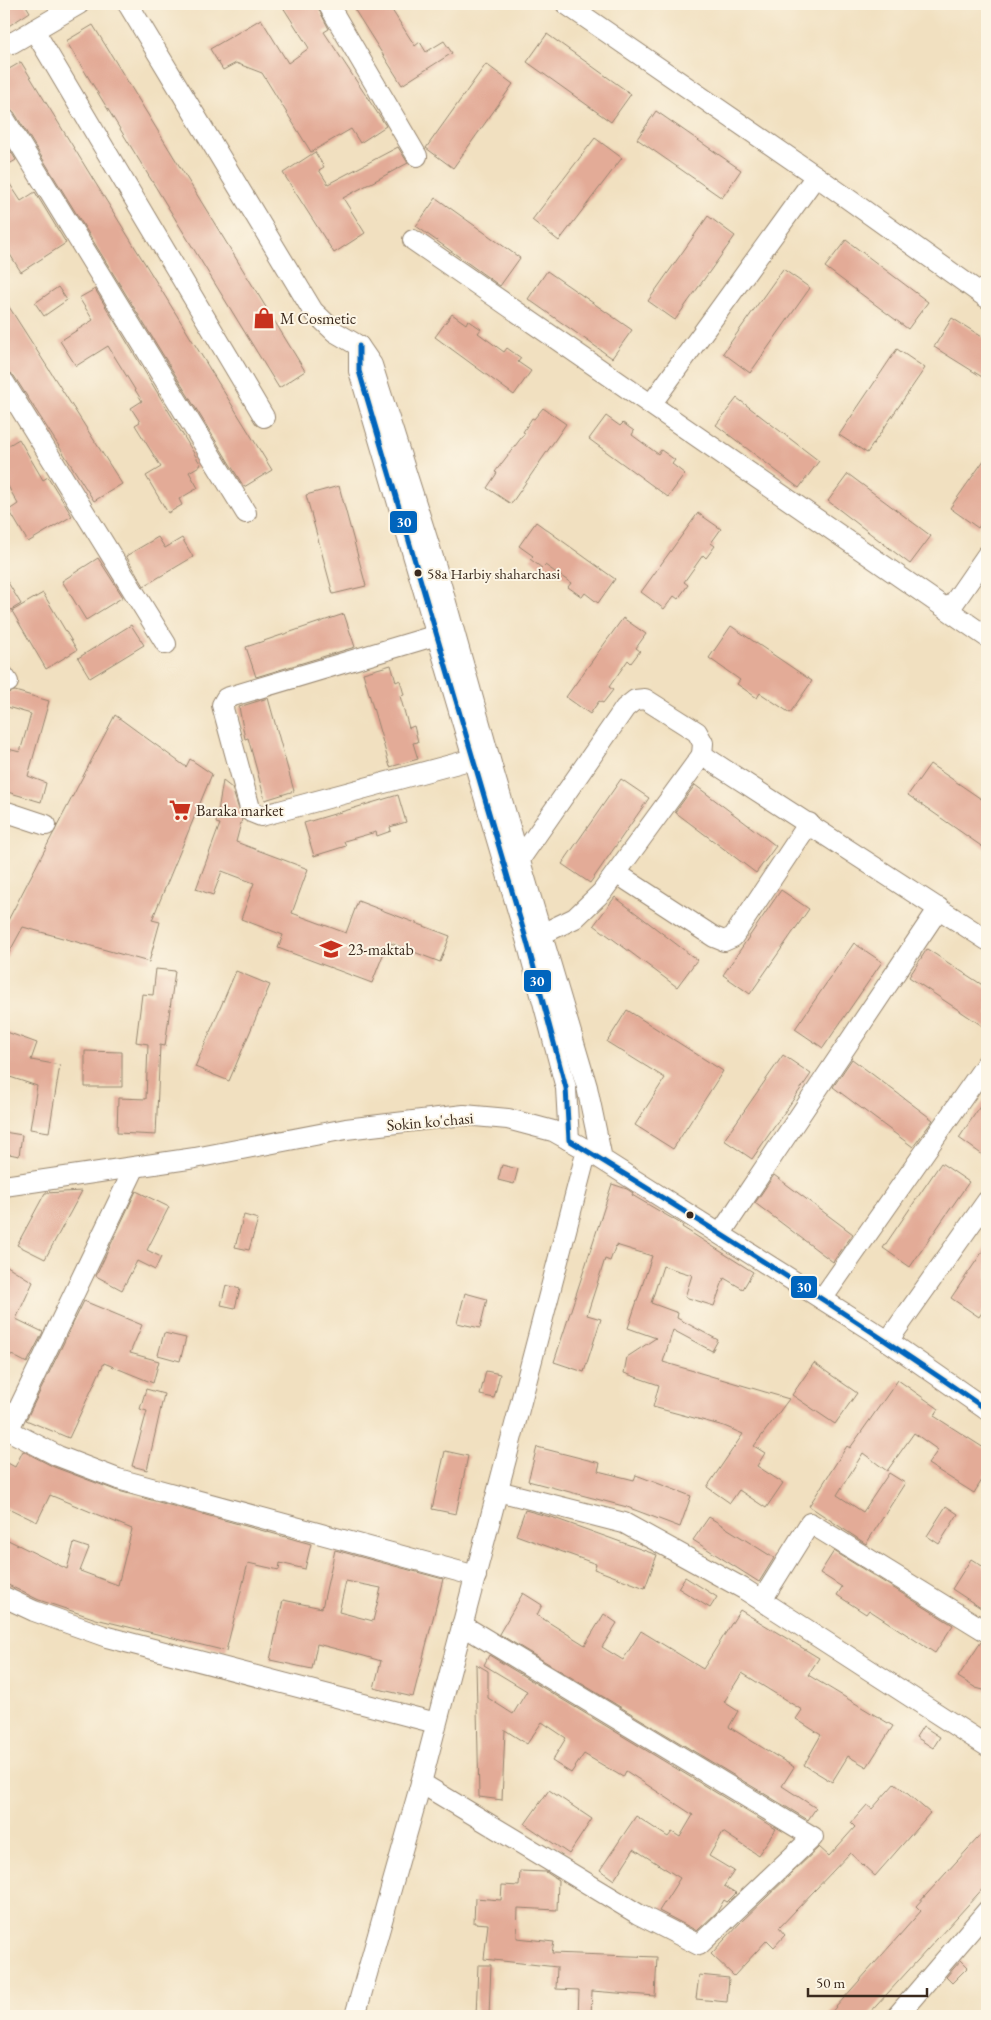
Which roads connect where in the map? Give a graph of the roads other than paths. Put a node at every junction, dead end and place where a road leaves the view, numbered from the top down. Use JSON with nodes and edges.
{"nodes":[{"id":1,"x":79,"y":4,"type":"edge"},
{"id":2,"x":128,"y":4,"type":"edge"},
{"id":3,"x":328,"y":4,"type":"edge"},
{"id":4,"x":566,"y":4,"type":"edge"},
{"id":5,"x":34,"y":30,"type":"junction"},
{"id":6,"x":4,"y":42,"type":"edge"},
{"id":7,"x":4,"y":118,"type":"edge"},
{"id":8,"x":417,"y":156,"type":"dead end"},
{"id":9,"x":816,"y":176,"type":"junction"},
{"id":10,"x":412,"y":240,"type":"dead end"},
{"id":11,"x":987,"y":298,"type":"edge"},
{"id":12,"x":359,"y":346,"type":"junction"},
{"id":13,"x":4,"y":382,"type":"edge"},
{"id":14,"x":652,"y":403,"type":"junction"},
{"id":15,"x":264,"y":418,"type":"dead end"},
{"id":16,"x":246,"y":513,"type":"dead end"},
{"id":17,"x":987,"y":555,"type":"edge"},
{"id":18,"x":949,"y":610,"type":"junction"},
{"id":19,"x":437,"y":635,"type":"junction"},
{"id":20,"x":987,"y":637,"type":"edge"},
{"id":21,"x":166,"y":644,"type":"dead end"},
{"id":22,"x":702,"y":755,"type":"junction"},
{"id":23,"x":473,"y":759,"type":"junction"},
{"id":24,"x":4,"y":811,"type":"edge"},
{"id":25,"x":809,"y":823,"type":"junction"},
{"id":26,"x":46,"y":825,"type":"dead end"},
{"id":27,"x":520,"y":859,"type":"junction"},
{"id":28,"x":616,"y":872,"type":"junction"},
{"id":29,"x":940,"y":908,"type":"junction"},
{"id":30,"x":542,"y":934,"type":"junction"},
{"id":31,"x":987,"y":940,"type":"edge"},
{"id":32,"x":987,"y":1063,"type":"edge"},
{"id":33,"x":569,"y":1140,"type":"junction"},
{"id":34,"x":594,"y":1154,"type":"junction"},
{"id":35,"x":135,"y":1167,"type":"junction"},
{"id":36,"x":4,"y":1186,"type":"edge"},
{"id":37,"x":987,"y":1201,"type":"edge"},
{"id":38,"x":721,"y":1233,"type":"junction"},
{"id":39,"x":822,"y":1299,"type":"junction"},
{"id":40,"x":888,"y":1341,"type":"junction"},
{"id":41,"x":987,"y":1410,"type":"edge"},
{"id":42,"x":6,"y":1430,"type":"edge"},
{"id":43,"x":498,"y":1491,"type":"junction"},
{"id":44,"x":476,"y":1576,"type":"junction"},
{"id":45,"x":4,"y":1597,"type":"edge"},
{"id":46,"x":762,"y":1600,"type":"junction"},
{"id":47,"x":462,"y":1625,"type":"junction"},
{"id":48,"x":987,"y":1632,"type":"edge"},
{"id":49,"x":436,"y":1723,"type":"junction"},
{"id":50,"x":987,"y":1746,"type":"edge"},
{"id":51,"x":421,"y":1783,"type":"junction"},
{"id":52,"x":987,"y":1911,"type":"edge"},
{"id":53,"x":355,"y":2016,"type":"edge"},
{"id":54,"x":897,"y":2016,"type":"edge"}],
"edges":[{"from":1,"to":5,"type":"street"},
{"from":2,"to":12,"type":"street"},
{"from":3,"to":8,"type":"street"},
{"from":4,"to":9,"type":"street"},
{"from":5,"to":6,"type":"street"},
{"from":5,"to":15,"type":"street"},
{"from":7,"to":16,"type":"street"},
{"from":9,"to":11,"type":"street"},
{"from":9,"to":14,"type":"street"},
{"from":10,"to":14,"type":"street"},
{"from":12,"to":19,"type":"street"},
{"from":12,"to":27,"type":"street"},
{"from":13,"to":21,"type":"street"},
{"from":14,"to":18,"type":"street"},
{"from":17,"to":18,"type":"street"},
{"from":18,"to":20,"type":"street"},
{"from":19,"to":23,"type":"street"},
{"from":19,"to":23,"type":"street"},
{"from":22,"to":25,"type":"street"},
{"from":22,"to":27,"type":"street"},
{"from":22,"to":28,"type":"street"},
{"from":23,"to":33,"type":"street"},
{"from":24,"to":26,"type":"street"},
{"from":25,"to":28,"type":"street"},
{"from":25,"to":29,"type":"street"},
{"from":27,"to":30,"type":"street"},
{"from":28,"to":30,"type":"street"},
{"from":29,"to":31,"type":"street"},
{"from":29,"to":38,"type":"street"},
{"from":30,"to":34,"type":"street"},
{"from":32,"to":39,"type":"street"},
{"from":33,"to":34,"type":"street","name":"Sokin ko'chasi"},
{"from":33,"to":35,"type":"street","name":"Sokin ko'chasi"},
{"from":34,"to":38,"type":"street","name":"Sokin ko'chasi"},
{"from":34,"to":43,"type":"street"},
{"from":35,"to":36,"type":"street","name":"Sokin ko'chasi"},
{"from":35,"to":42,"type":"street"},
{"from":37,"to":40,"type":"street"},
{"from":38,"to":39,"type":"street","name":"Sokin ko'chasi"},
{"from":39,"to":40,"type":"street","name":"Sokin ko'chasi"},
{"from":40,"to":41,"type":"street","name":"Sokin ko'chasi"},
{"from":42,"to":44,"type":"street"},
{"from":43,"to":44,"type":"street"},
{"from":43,"to":46,"type":"street"},
{"from":44,"to":47,"type":"street"},
{"from":45,"to":49,"type":"street"},
{"from":46,"to":48,"type":"street"},
{"from":46,"to":50,"type":"street"},
{"from":47,"to":49,"type":"street"},
{"from":47,"to":51,"type":"street"},
{"from":49,"to":51,"type":"street"},
{"from":51,"to":53,"type":"street"},
{"from":52,"to":54,"type":"street"}]}
